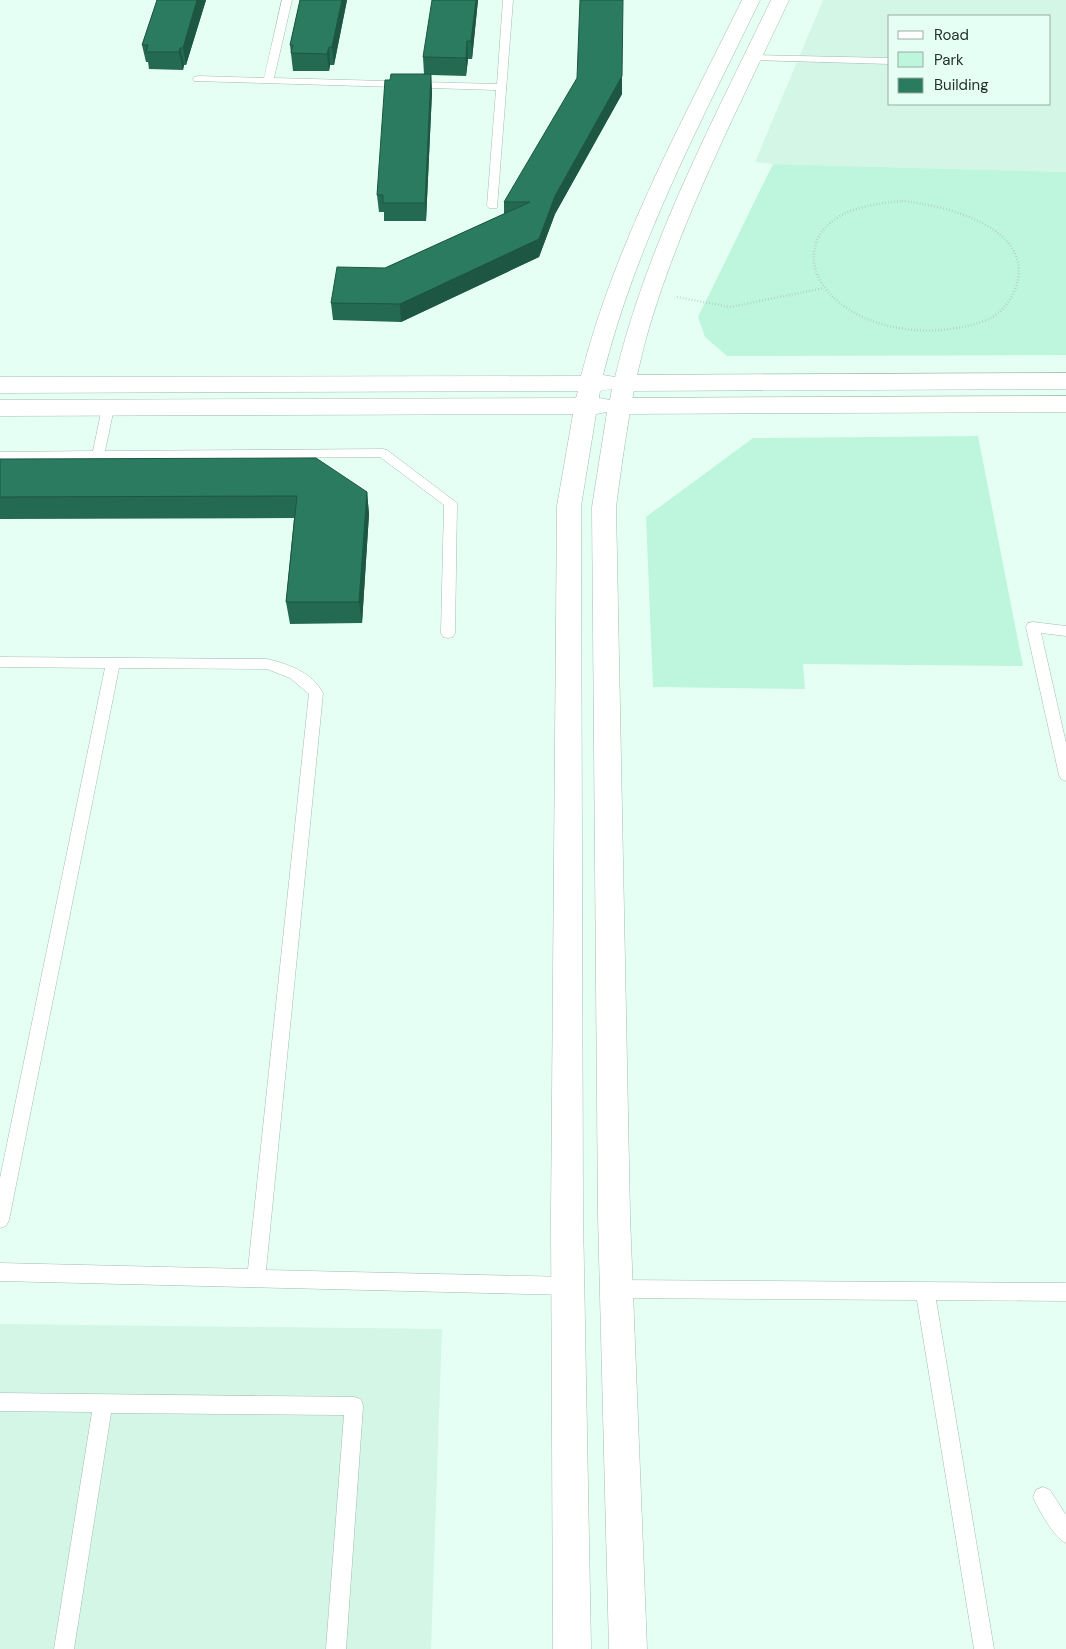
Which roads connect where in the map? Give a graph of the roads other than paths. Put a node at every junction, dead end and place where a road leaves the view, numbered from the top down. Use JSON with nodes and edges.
{"nodes":[{"id":1,"x":287,"y":0,"type":"edge"},
{"id":2,"x":508,"y":0,"type":"edge"},
{"id":3,"x":751,"y":0,"type":"edge"},
{"id":4,"x":780,"y":0,"type":"edge"},
{"id":5,"x":753,"y":58,"type":"junction"},
{"id":6,"x":888,"y":61,"type":"edge"},
{"id":7,"x":198,"y":79,"type":"dead end"},
{"id":8,"x":268,"y":81,"type":"junction"},
{"id":9,"x":502,"y":87,"type":"junction"},
{"id":10,"x":493,"y":206,"type":"dead end"},
{"id":11,"x":1066,"y":381,"type":"edge"},
{"id":12,"x":0,"y":385,"type":"edge"},
{"id":13,"x":588,"y":394,"type":"junction"},
{"id":14,"x":622,"y":394,"type":"junction"},
{"id":15,"x":1066,"y":404,"type":"edge"},
{"id":16,"x":0,"y":408,"type":"edge"},
{"id":17,"x":108,"y":408,"type":"junction"},
{"id":18,"x":98,"y":455,"type":"junction"},
{"id":19,"x":0,"y":456,"type":"edge"},
{"id":20,"x":1066,"y":631,"type":"edge"},
{"id":21,"x":448,"y":633,"type":"dead end"},
{"id":22,"x":0,"y":662,"type":"edge"},
{"id":23,"x":114,"y":663,"type":"junction"},
{"id":24,"x":1066,"y":775,"type":"edge"},
{"id":25,"x":0,"y":1220,"type":"edge"},
{"id":26,"x":0,"y":1272,"type":"edge"},
{"id":27,"x":256,"y":1278,"type":"junction"},
{"id":28,"x":568,"y":1286,"type":"junction"},
{"id":29,"x":616,"y":1290,"type":"junction"},
{"id":30,"x":925,"y":1291,"type":"junction"},
{"id":31,"x":1066,"y":1292,"type":"edge"},
{"id":32,"x":0,"y":1402,"type":"edge"},
{"id":33,"x":103,"y":1403,"type":"junction"},
{"id":34,"x":1043,"y":1496,"type":"dead end"},
{"id":35,"x":1066,"y":1533,"type":"edge"},
{"id":36,"x":64,"y":1649,"type":"edge"},
{"id":37,"x":336,"y":1649,"type":"edge"},
{"id":38,"x":572,"y":1649,"type":"edge"},
{"id":39,"x":628,"y":1649,"type":"edge"},
{"id":40,"x":984,"y":1649,"type":"edge"}],
"edges":[{"from":1,"to":8,"type":"lane"},
{"from":2,"to":9,"type":"lane"},
{"from":3,"to":13,"type":"street"},
{"from":4,"to":5,"type":"street"},
{"from":5,"to":6,"type":"lane"},
{"from":5,"to":14,"type":"street"},
{"from":7,"to":8,"type":"lane"},
{"from":8,"to":9,"type":"lane"},
{"from":9,"to":10,"type":"lane"},
{"from":11,"to":14,"type":"street"},
{"from":12,"to":13,"type":"street"},
{"from":13,"to":14,"type":"street"},
{"from":13,"to":17,"type":"street"},
{"from":13,"to":28,"type":"street"},
{"from":14,"to":15,"type":"street"},
{"from":14,"to":29,"type":"street"},
{"from":16,"to":17,"type":"street"},
{"from":17,"to":18,"type":"lane"},
{"from":18,"to":19,"type":"lane"},
{"from":18,"to":21,"type":"lane"},
{"from":20,"to":24,"type":"lane"},
{"from":22,"to":23,"type":"lane"},
{"from":23,"to":25,"type":"lane"},
{"from":23,"to":27,"type":"lane"},
{"from":26,"to":27,"type":"lane"},
{"from":27,"to":28,"type":"lane"},
{"from":28,"to":38,"type":"street"},
{"from":29,"to":30,"type":"lane"},
{"from":29,"to":39,"type":"street"},
{"from":30,"to":31,"type":"lane"},
{"from":30,"to":40,"type":"lane"},
{"from":32,"to":33,"type":"lane"},
{"from":33,"to":36,"type":"lane"},
{"from":33,"to":37,"type":"lane"},
{"from":34,"to":35,"type":"lane"}]}
